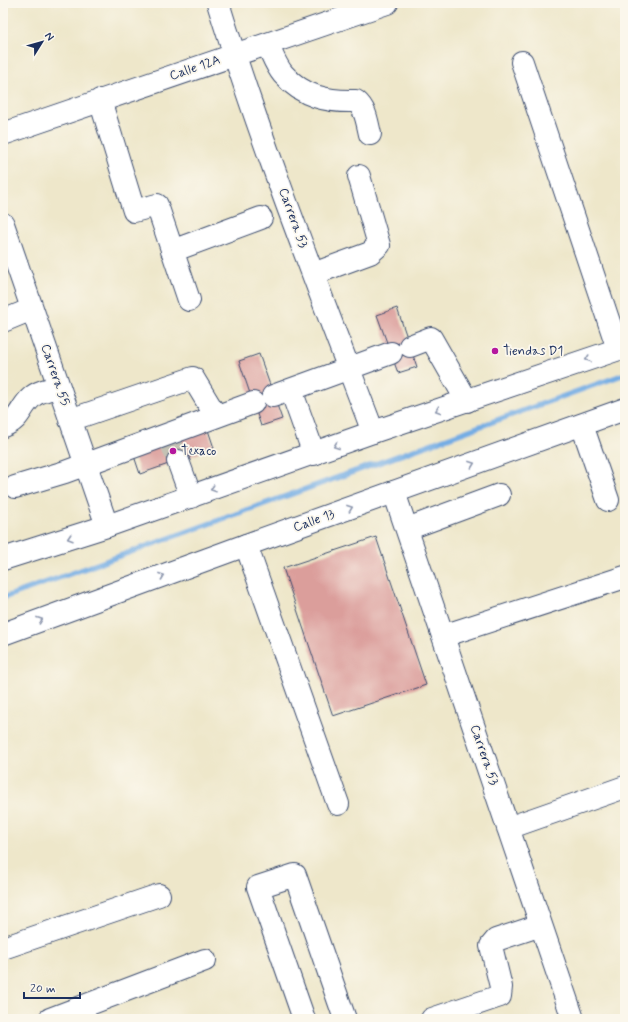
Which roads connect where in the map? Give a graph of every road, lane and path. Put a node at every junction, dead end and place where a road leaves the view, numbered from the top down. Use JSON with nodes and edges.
{"nodes":[{"id":1,"x":218,"y":3,"type":"edge"},
{"id":2,"x":387,"y":3,"type":"edge"},
{"id":3,"x":360,"y":7,"type":"edge"},
{"id":4,"x":267,"y":44,"type":"junction"},
{"id":5,"x":234,"y":55,"type":"junction"},
{"id":6,"x":522,"y":62,"type":"dead end"},
{"id":7,"x":100,"y":100,"type":"junction"},
{"id":8,"x":3,"y":134,"type":"edge"},
{"id":9,"x":370,"y":134,"type":"dead end"},
{"id":10,"x":360,"y":176,"type":"dead end"},
{"id":11,"x":261,"y":218,"type":"dead end"},
{"id":12,"x":3,"y":224,"type":"edge"},
{"id":13,"x":172,"y":251,"type":"junction"},
{"id":14,"x":313,"y":274,"type":"junction"},
{"id":15,"x":189,"y":300,"type":"dead end"},
{"id":16,"x":32,"y":309,"type":"junction"},
{"id":17,"x":3,"y":320,"type":"edge"},
{"id":18,"x":622,"y":348,"type":"edge"},
{"id":19,"x":348,"y":368,"type":"junction"},
{"id":20,"x":59,"y":387,"type":"junction"},
{"id":21,"x":273,"y":396,"type":"junction"},
{"id":22,"x":467,"y":401,"type":"junction"},
{"id":23,"x":625,"y":409,"type":"edge"},
{"id":24,"x":216,"y":416,"type":"junction"},
{"id":25,"x":70,"y":420,"type":"junction"},
{"id":26,"x":582,"y":425,"type":"junction"},
{"id":27,"x":3,"y":426,"type":"edge"},
{"id":28,"x":372,"y":432,"type":"junction"},
{"id":29,"x":314,"y":454,"type":"junction"},
{"id":30,"x":178,"y":461,"type":"tunnel mouth"},
{"id":31,"x":86,"y":464,"type":"junction"},
{"id":32,"x":15,"y":487,"type":"dead end"},
{"id":33,"x":394,"y":492,"type":"junction"},
{"id":34,"x":499,"y":495,"type":"dead end"},
{"id":35,"x":191,"y":497,"type":"junction"},
{"id":36,"x":608,"y":500,"type":"dead end"},
{"id":37,"x":107,"y":526,"type":"junction"},
{"id":38,"x":407,"y":529,"type":"junction"},
{"id":39,"x":246,"y":545,"type":"junction"},
{"id":40,"x":3,"y":560,"type":"edge"},
{"id":41,"x":625,"y":577,"type":"edge"},
{"id":42,"x":5,"y":633,"type":"edge"},
{"id":43,"x":443,"y":636,"type":"junction"},
{"id":44,"x":625,"y":787,"type":"edge"},
{"id":45,"x":338,"y":804,"type":"dead end"},
{"id":46,"x":508,"y":828,"type":"junction"},
{"id":47,"x":159,"y":896,"type":"dead end"},
{"id":48,"x":541,"y":925,"type":"junction"},
{"id":49,"x":3,"y":948,"type":"edge"},
{"id":50,"x":205,"y":960,"type":"dead end"},
{"id":51,"x":50,"y":1019,"type":"edge"},
{"id":52,"x":304,"y":1019,"type":"edge"},
{"id":53,"x":345,"y":1019,"type":"edge"},
{"id":54,"x":432,"y":1019,"type":"edge"},
{"id":55,"x":573,"y":1019,"type":"edge"}],
"edges":[{"from":1,"to":5,"type":"street","name":"Carrera 53"},
{"from":2,"to":3,"type":"street","name":"Calle 12A"},
{"from":3,"to":4,"type":"street","name":"Calle 12A"},
{"from":4,"to":5,"type":"street","name":"Calle 12A"},
{"from":4,"to":9,"type":"street"},
{"from":5,"to":7,"type":"street","name":"Calle 12A"},
{"from":5,"to":14,"type":"street","name":"Carrera 53"},
{"from":6,"to":18,"type":"street"},
{"from":7,"to":8,"type":"street","name":"Calle 12A"},
{"from":7,"to":13,"type":"street"},
{"from":10,"to":14,"type":"street"},
{"from":11,"to":13,"type":"street"},
{"from":12,"to":16,"type":"street","name":"Carrera 55"},
{"from":13,"to":15,"type":"street"},
{"from":14,"to":19,"type":"street","name":"Carrera 53"},
{"from":16,"to":17,"type":"street"},
{"from":16,"to":20,"type":"street","name":"Carrera 55"},
{"from":18,"to":22,"type":"street","one_way":true},
{"from":19,"to":21,"type":"street"},
{"from":19,"to":22,"type":"street"},
{"from":19,"to":28,"type":"street","name":"Carrera 53"},
{"from":20,"to":25,"type":"street","name":"Carrera 55"},
{"from":20,"to":27,"type":"street"},
{"from":21,"to":24,"type":"street"},
{"from":21,"to":29,"type":"street"},
{"from":22,"to":28,"type":"street","one_way":true},
{"from":23,"to":26,"type":"street","name":"Calle 13"},
{"from":24,"to":25,"type":"street"},
{"from":24,"to":31,"type":"street"},
{"from":25,"to":31,"type":"street","name":"Carrera 55"},
{"from":33,"to":26,"type":"street","name":"Calle 13","one_way":true},
{"from":26,"to":36,"type":"street"},
{"from":28,"to":29,"type":"street","one_way":true},
{"from":29,"to":35,"type":"street","one_way":true},
{"from":30,"to":35,"type":"street"},
{"from":31,"to":32,"type":"street"},
{"from":31,"to":37,"type":"street","name":"Carrera 55"},
{"from":33,"to":38,"type":"street","name":"Carrera 53"},
{"from":39,"to":33,"type":"street","name":"Calle 13","one_way":true},
{"from":34,"to":38,"type":"street"},
{"from":35,"to":37,"type":"street"},
{"from":37,"to":40,"type":"street","one_way":true},
{"from":38,"to":43,"type":"street","name":"Carrera 53"},
{"from":42,"to":39,"type":"street","name":"Calle 13","one_way":true},
{"from":39,"to":45,"type":"street"},
{"from":41,"to":43,"type":"street"},
{"from":43,"to":46,"type":"street","name":"Carrera 53"},
{"from":44,"to":46,"type":"street"},
{"from":46,"to":48,"type":"street","name":"Carrera 53"},
{"from":47,"to":49,"type":"street"},
{"from":48,"to":54,"type":"street"},
{"from":48,"to":55,"type":"street","name":"Carrera 53"},
{"from":50,"to":51,"type":"street"},
{"from":52,"to":53,"type":"street"}]}
